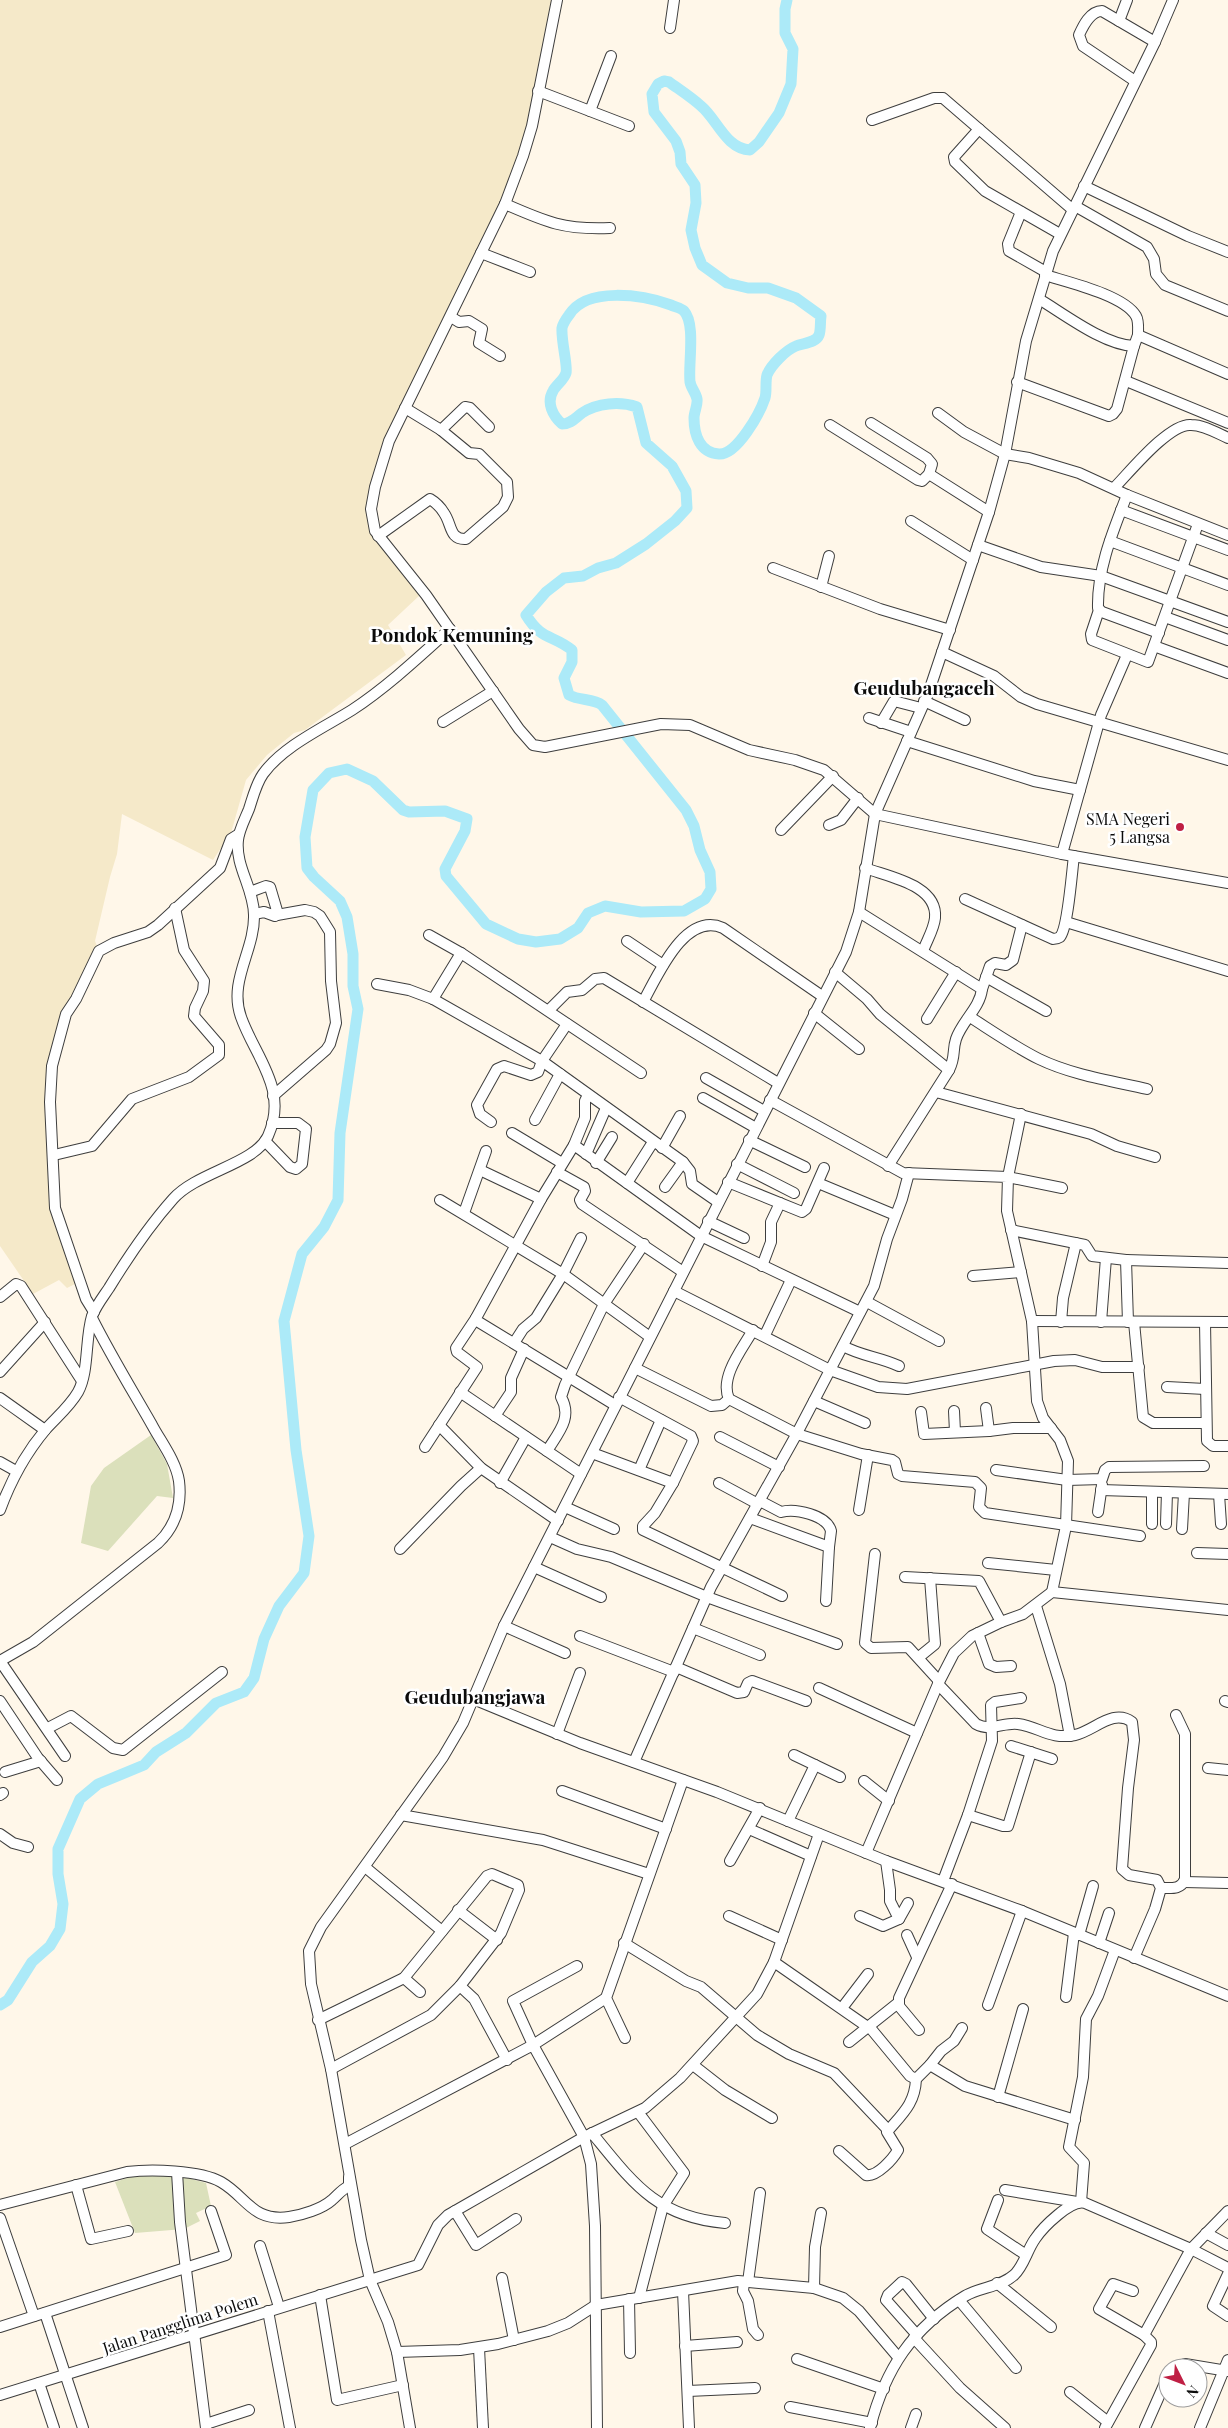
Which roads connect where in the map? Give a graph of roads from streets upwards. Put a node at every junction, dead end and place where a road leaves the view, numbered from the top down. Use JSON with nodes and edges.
{"nodes":[{"id":1,"x":557,"y":0,"type":"edge"},
{"id":2,"x":674,"y":0,"type":"edge"},
{"id":3,"x":1126,"y":0,"type":"edge"},
{"id":4,"x":1174,"y":0,"type":"edge"},
{"id":5,"x":1119,"y":21,"type":"junction"},
{"id":6,"x":670,"y":28,"type":"dead end"},
{"id":7,"x":1155,"y":42,"type":"junction"},
{"id":8,"x":611,"y":56,"type":"dead end"},
{"id":9,"x":1135,"y":81,"type":"junction"},
{"id":10,"x":538,"y":91,"type":"junction"},
{"id":11,"x":590,"y":111,"type":"junction"},
{"id":12,"x":872,"y":120,"type":"dead end"},
{"id":13,"x":629,"y":126,"type":"dead end"},
{"id":14,"x":979,"y":129,"type":"junction"},
{"id":15,"x":1084,"y":186,"type":"junction"},
{"id":16,"x":505,"y":204,"type":"junction"},
{"id":17,"x":1074,"y":208,"type":"junction"},
{"id":18,"x":1021,"y":212,"type":"junction"},
{"id":19,"x":610,"y":228,"type":"dead end"},
{"id":20,"x":1060,"y":234,"type":"junction"},
{"id":21,"x":1228,"y":252,"type":"edge"},
{"id":22,"x":481,"y":253,"type":"junction"},
{"id":23,"x":530,"y":272,"type":"dead end"},
{"id":24,"x":1046,"y":273,"type":"junction"},
{"id":25,"x":1039,"y":299,"type":"junction"},
{"id":26,"x":1228,"y":311,"type":"edge"},
{"id":27,"x":451,"y":317,"type":"junction"},
{"id":28,"x":1138,"y":335,"type":"junction"},
{"id":29,"x":1134,"y":346,"type":"junction"},
{"id":30,"x":500,"y":356,"type":"dead end"},
{"id":31,"x":1228,"y":374,"type":"edge"},
{"id":32,"x":1126,"y":381,"type":"junction"},
{"id":33,"x":1017,"y":382,"type":"junction"},
{"id":34,"x":405,"y":408,"type":"junction"},
{"id":35,"x":938,"y":413,"type":"dead end"},
{"id":36,"x":871,"y":423,"type":"dead end"},
{"id":37,"x":1228,"y":423,"type":"edge"},
{"id":38,"x":830,"y":424,"type":"dead end"},
{"id":39,"x":489,"y":428,"type":"dead end"},
{"id":40,"x":441,"y":430,"type":"junction"},
{"id":41,"x":1228,"y":438,"type":"edge"},
{"id":42,"x":1004,"y":454,"type":"junction"},
{"id":43,"x":930,"y":474,"type":"junction"},
{"id":44,"x":1114,"y":488,"type":"junction"},
{"id":45,"x":1127,"y":495,"type":"junction"},
{"id":46,"x":1121,"y":510,"type":"junction"},
{"id":47,"x":989,"y":512,"type":"junction"},
{"id":48,"x":911,"y":522,"type":"dead end"},
{"id":49,"x":1198,"y":524,"type":"junction"},
{"id":50,"x":1228,"y":535,"type":"edge"},
{"id":51,"x":378,"y":536,"type":"junction"},
{"id":52,"x":1195,"y":537,"type":"junction"},
{"id":53,"x":1110,"y":541,"type":"junction"},
{"id":54,"x":978,"y":545,"type":"junction"},
{"id":55,"x":1228,"y":550,"type":"edge"},
{"id":56,"x":829,"y":556,"type":"dead end"},
{"id":57,"x":973,"y":560,"type":"junction"},
{"id":58,"x":773,"y":568,"type":"dead end"},
{"id":59,"x":1184,"y":568,"type":"junction"},
{"id":60,"x":1101,"y":576,"type":"junction"},
{"id":61,"x":1228,"y":585,"type":"edge"},
{"id":62,"x":821,"y":586,"type":"junction"},
{"id":63,"x":1170,"y":602,"type":"junction"},
{"id":64,"x":1099,"y":610,"type":"junction"},
{"id":65,"x":1165,"y":617,"type":"junction"},
{"id":66,"x":1228,"y":622,"type":"edge"},
{"id":67,"x":450,"y":629,"type":"junction"},
{"id":68,"x":950,"y":630,"type":"junction"},
{"id":69,"x":1159,"y":633,"type":"junction"},
{"id":70,"x":1228,"y":640,"type":"edge"},
{"id":71,"x":1154,"y":646,"type":"junction"},
{"id":72,"x":942,"y":652,"type":"junction"},
{"id":73,"x":1127,"y":655,"type":"junction"},
{"id":74,"x":1228,"y":673,"type":"edge"},
{"id":75,"x":493,"y":691,"type":"junction"},
{"id":76,"x":923,"y":704,"type":"junction"},
{"id":77,"x":869,"y":718,"type":"dead end"},
{"id":78,"x":965,"y":720,"type":"dead end"},
{"id":79,"x":443,"y":722,"type":"dead end"},
{"id":80,"x":881,"y":723,"type":"junction"},
{"id":81,"x":1098,"y":723,"type":"junction"},
{"id":82,"x":909,"y":736,"type":"junction"},
{"id":83,"x":1228,"y":760,"type":"edge"},
{"id":84,"x":833,"y":776,"type":"junction"},
{"id":85,"x":1080,"y":790,"type":"junction"},
{"id":86,"x":858,"y":798,"type":"junction"},
{"id":87,"x":876,"y":814,"type":"junction"},
{"id":88,"x":829,"y":825,"type":"dead end"},
{"id":89,"x":781,"y":830,"type":"dead end"},
{"id":90,"x":239,"y":834,"type":"junction"},
{"id":91,"x":1062,"y":854,"type":"junction"},
{"id":92,"x":1074,"y":856,"type":"junction"},
{"id":93,"x":865,"y":868,"type":"junction"},
{"id":94,"x":1228,"y":883,"type":"edge"},
{"id":95,"x":250,"y":892,"type":"junction"},
{"id":96,"x":965,"y":899,"type":"dead end"},
{"id":97,"x":175,"y":908,"type":"junction"},
{"id":98,"x":859,"y":912,"type":"junction"},
{"id":99,"x":254,"y":914,"type":"junction"},
{"id":100,"x":277,"y":915,"type":"junction"},
{"id":101,"x":1066,"y":922,"type":"junction"},
{"id":102,"x":1022,"y":925,"type":"junction"},
{"id":103,"x":429,"y":935,"type":"dead end"},
{"id":104,"x":627,"y":941,"type":"dead end"},
{"id":105,"x":923,"y":951,"type":"junction"},
{"id":106,"x":461,"y":953,"type":"junction"},
{"id":107,"x":663,"y":965,"type":"junction"},
{"id":108,"x":1228,"y":970,"type":"edge"},
{"id":109,"x":835,"y":972,"type":"junction"},
{"id":110,"x":956,"y":972,"type":"junction"},
{"id":111,"x":986,"y":976,"type":"junction"},
{"id":112,"x":376,"y":984,"type":"dead end"},
{"id":113,"x":982,"y":989,"type":"junction"},
{"id":114,"x":822,"y":996,"type":"junction"},
{"id":115,"x":433,"y":999,"type":"junction"},
{"id":116,"x":644,"y":1002,"type":"junction"},
{"id":117,"x":549,"y":1010,"type":"junction"},
{"id":118,"x":1046,"y":1010,"type":"dead end"},
{"id":119,"x":814,"y":1013,"type":"junction"},
{"id":120,"x":970,"y":1017,"type":"junction"},
{"id":121,"x":928,"y":1019,"type":"dead end"},
{"id":122,"x":567,"y":1024,"type":"junction"},
{"id":123,"x":859,"y":1049,"type":"dead end"},
{"id":124,"x":542,"y":1060,"type":"junction"},
{"id":125,"x":949,"y":1070,"type":"junction"},
{"id":126,"x":641,"y":1073,"type":"dead end"},
{"id":127,"x":560,"y":1074,"type":"junction"},
{"id":128,"x":706,"y":1078,"type":"dead end"},
{"id":129,"x":778,"y":1083,"type":"junction"},
{"id":130,"x":1147,"y":1089,"type":"dead end"},
{"id":131,"x":936,"y":1092,"type":"junction"},
{"id":132,"x":588,"y":1094,"type":"junction"},
{"id":133,"x":273,"y":1096,"type":"junction"},
{"id":134,"x":703,"y":1098,"type":"dead end"},
{"id":135,"x":770,"y":1100,"type":"junction"},
{"id":136,"x":606,"y":1108,"type":"junction"},
{"id":137,"x":764,"y":1111,"type":"junction"},
{"id":138,"x":1021,"y":1114,"type":"junction"},
{"id":139,"x":680,"y":1116,"type":"dead end"},
{"id":140,"x":535,"y":1120,"type":"dead end"},
{"id":141,"x":491,"y":1122,"type":"dead end"},
{"id":142,"x":272,"y":1123,"type":"junction"},
{"id":143,"x":582,"y":1127,"type":"junction"},
{"id":144,"x":756,"y":1128,"type":"junction"},
{"id":145,"x":512,"y":1133,"type":"dead end"},
{"id":146,"x":594,"y":1135,"type":"junction"},
{"id":147,"x":612,"y":1137,"type":"dead end"},
{"id":148,"x":749,"y":1140,"type":"junction"},
{"id":149,"x":265,"y":1141,"type":"junction"},
{"id":150,"x":653,"y":1142,"type":"junction"},
{"id":151,"x":574,"y":1146,"type":"junction"},
{"id":152,"x":662,"y":1148,"type":"junction"},
{"id":153,"x":486,"y":1151,"type":"dead end"},
{"id":154,"x":586,"y":1154,"type":"junction"},
{"id":155,"x":54,"y":1155,"type":"junction"},
{"id":156,"x":1155,"y":1157,"type":"dead end"},
{"id":157,"x":683,"y":1162,"type":"junction"},
{"id":158,"x":596,"y":1163,"type":"junction"},
{"id":159,"x":737,"y":1164,"type":"junction"},
{"id":160,"x":888,"y":1166,"type":"junction"},
{"id":161,"x":560,"y":1167,"type":"junction"},
{"id":162,"x":805,"y":1167,"type":"dead end"},
{"id":163,"x":824,"y":1168,"type":"dead end"},
{"id":164,"x":480,"y":1170,"type":"junction"},
{"id":165,"x":909,"y":1173,"type":"junction"},
{"id":166,"x":1008,"y":1177,"type":"junction"},
{"id":167,"x":728,"y":1182,"type":"junction"},
{"id":168,"x":627,"y":1183,"type":"junction"},
{"id":169,"x":818,"y":1183,"type":"junction"},
{"id":170,"x":665,"y":1187,"type":"dead end"},
{"id":171,"x":1062,"y":1188,"type":"dead end"},
{"id":172,"x":794,"y":1192,"type":"dead end"},
{"id":173,"x":541,"y":1199,"type":"junction"},
{"id":174,"x":440,"y":1200,"type":"dead end"},
{"id":175,"x":718,"y":1202,"type":"junction"},
{"id":176,"x":780,"y":1203,"type":"junction"},
{"id":177,"x":464,"y":1213,"type":"junction"},
{"id":178,"x":895,"y":1215,"type":"junction"},
{"id":179,"x":708,"y":1221,"type":"junction"},
{"id":180,"x":1011,"y":1230,"type":"junction"},
{"id":181,"x":700,"y":1236,"type":"junction"},
{"id":182,"x":581,"y":1238,"type":"dead end"},
{"id":183,"x":744,"y":1238,"type":"dead end"},
{"id":184,"x":1076,"y":1243,"type":"junction"},
{"id":185,"x":516,"y":1244,"type":"junction"},
{"id":186,"x":644,"y":1244,"type":"junction"},
{"id":187,"x":1106,"y":1258,"type":"junction"},
{"id":188,"x":1126,"y":1260,"type":"junction"},
{"id":189,"x":1228,"y":1263,"type":"edge"},
{"id":190,"x":762,"y":1266,"type":"junction"},
{"id":191,"x":683,"y":1272,"type":"junction"},
{"id":192,"x":1021,"y":1272,"type":"junction"},
{"id":193,"x":563,"y":1274,"type":"junction"},
{"id":194,"x":973,"y":1276,"type":"dead end"},
{"id":195,"x":791,"y":1280,"type":"junction"},
{"id":196,"x":674,"y":1291,"type":"junction"},
{"id":197,"x":0,"y":1297,"type":"edge"},
{"id":198,"x":867,"y":1302,"type":"junction"},
{"id":199,"x":604,"y":1304,"type":"junction"},
{"id":200,"x":860,"y":1312,"type":"junction"},
{"id":201,"x":93,"y":1315,"type":"junction"},
{"id":202,"x":476,"y":1318,"type":"junction"},
{"id":203,"x":1032,"y":1321,"type":"junction"},
{"id":204,"x":46,"y":1322,"type":"junction"},
{"id":205,"x":1061,"y":1322,"type":"junction"},
{"id":206,"x":1101,"y":1322,"type":"junction"},
{"id":207,"x":1131,"y":1322,"type":"junction"},
{"id":208,"x":1205,"y":1322,"type":"junction"},
{"id":209,"x":1228,"y":1322,"type":"edge"},
{"id":210,"x":753,"y":1330,"type":"junction"},
{"id":211,"x":765,"y":1335,"type":"junction"},
{"id":212,"x":650,"y":1337,"type":"junction"},
{"id":213,"x":939,"y":1341,"type":"dead end"},
{"id":214,"x":514,"y":1343,"type":"junction"},
{"id":215,"x":842,"y":1346,"type":"junction"},
{"id":216,"x":524,"y":1349,"type":"junction"},
{"id":217,"x":1035,"y":1364,"type":"junction"},
{"id":218,"x":899,"y":1366,"type":"dead end"},
{"id":219,"x":1139,"y":1367,"type":"junction"},
{"id":220,"x":635,"y":1368,"type":"junction"},
{"id":221,"x":830,"y":1370,"type":"junction"},
{"id":222,"x":0,"y":1372,"type":"edge"},
{"id":223,"x":570,"y":1376,"type":"junction"},
{"id":224,"x":82,"y":1380,"type":"junction"},
{"id":225,"x":1167,"y":1387,"type":"dead end"},
{"id":226,"x":1205,"y":1389,"type":"junction"},
{"id":227,"x":460,"y":1392,"type":"junction"},
{"id":228,"x":0,"y":1398,"type":"edge"},
{"id":229,"x":729,"y":1398,"type":"junction"},
{"id":230,"x":617,"y":1401,"type":"junction"},
{"id":231,"x":814,"y":1401,"type":"junction"},
{"id":232,"x":986,"y":1408,"type":"dead end"},
{"id":233,"x":954,"y":1411,"type":"dead end"},
{"id":234,"x":921,"y":1412,"type":"dead end"},
{"id":235,"x":495,"y":1416,"type":"junction"},
{"id":236,"x":661,"y":1420,"type":"junction"},
{"id":237,"x":865,"y":1422,"type":"dead end"},
{"id":238,"x":1206,"y":1423,"type":"junction"},
{"id":239,"x":439,"y":1425,"type":"junction"},
{"id":240,"x":1052,"y":1428,"type":"junction"},
{"id":241,"x":45,"y":1430,"type":"junction"},
{"id":242,"x":989,"y":1431,"type":"junction"},
{"id":243,"x":956,"y":1432,"type":"junction"},
{"id":244,"x":797,"y":1434,"type":"junction"},
{"id":245,"x":526,"y":1437,"type":"junction"},
{"id":246,"x":720,"y":1437,"type":"dead end"},
{"id":247,"x":1228,"y":1446,"type":"edge"},
{"id":248,"x":424,"y":1447,"type":"dead end"},
{"id":249,"x":547,"y":1451,"type":"junction"},
{"id":250,"x":592,"y":1453,"type":"junction"},
{"id":251,"x":868,"y":1455,"type":"junction"},
{"id":252,"x":0,"y":1462,"type":"edge"},
{"id":253,"x":1204,"y":1466,"type":"dead end"},
{"id":254,"x":778,"y":1467,"type":"junction"},
{"id":255,"x":481,"y":1468,"type":"junction"},
{"id":256,"x":640,"y":1470,"type":"junction"},
{"id":257,"x":996,"y":1470,"type":"dead end"},
{"id":258,"x":16,"y":1471,"type":"junction"},
{"id":259,"x":581,"y":1474,"type":"junction"},
{"id":260,"x":1067,"y":1480,"type":"junction"},
{"id":261,"x":500,"y":1483,"type":"junction"},
{"id":262,"x":673,"y":1483,"type":"junction"},
{"id":263,"x":719,"y":1483,"type":"dead end"},
{"id":264,"x":1102,"y":1484,"type":"junction"},
{"id":265,"x":1152,"y":1492,"type":"junction"},
{"id":266,"x":1167,"y":1492,"type":"junction"},
{"id":267,"x":1184,"y":1493,"type":"junction"},
{"id":268,"x":1223,"y":1494,"type":"edge"},
{"id":269,"x":759,"y":1502,"type":"junction"},
{"id":270,"x":565,"y":1507,"type":"junction"},
{"id":271,"x":0,"y":1510,"type":"edge"},
{"id":272,"x":859,"y":1510,"type":"dead end"},
{"id":273,"x":1098,"y":1512,"type":"dead end"},
{"id":274,"x":750,"y":1518,"type":"junction"},
{"id":275,"x":558,"y":1521,"type":"junction"},
{"id":276,"x":1152,"y":1524,"type":"dead end"},
{"id":277,"x":1166,"y":1524,"type":"dead end"},
{"id":278,"x":1221,"y":1524,"type":"dead end"},
{"id":279,"x":1066,"y":1526,"type":"junction"},
{"id":280,"x":614,"y":1529,"type":"dead end"},
{"id":281,"x":1182,"y":1529,"type":"dead end"},
{"id":282,"x":550,"y":1536,"type":"junction"},
{"id":283,"x":1140,"y":1536,"type":"dead end"},
{"id":284,"x":829,"y":1547,"type":"junction"},
{"id":285,"x":400,"y":1549,"type":"dead end"},
{"id":286,"x":1197,"y":1553,"type":"dead end"},
{"id":287,"x":874,"y":1554,"type":"dead end"},
{"id":288,"x":1228,"y":1554,"type":"edge"},
{"id":289,"x":988,"y":1563,"type":"dead end"},
{"id":290,"x":534,"y":1567,"type":"junction"},
{"id":291,"x":722,"y":1569,"type":"junction"},
{"id":292,"x":1056,"y":1570,"type":"junction"},
{"id":293,"x":905,"y":1577,"type":"dead end"},
{"id":294,"x":930,"y":1578,"type":"junction"},
{"id":295,"x":1052,"y":1592,"type":"junction"},
{"id":296,"x":782,"y":1596,"type":"dead end"},
{"id":297,"x":600,"y":1597,"type":"dead end"},
{"id":298,"x":707,"y":1597,"type":"junction"},
{"id":299,"x":826,"y":1601,"type":"dead end"},
{"id":300,"x":1036,"y":1606,"type":"junction"},
{"id":301,"x":1228,"y":1610,"type":"edge"},
{"id":302,"x":1000,"y":1622,"type":"junction"},
{"id":303,"x":504,"y":1626,"type":"junction"},
{"id":304,"x":694,"y":1628,"type":"junction"},
{"id":305,"x":978,"y":1633,"type":"junction"},
{"id":306,"x":580,"y":1636,"type":"dead end"},
{"id":307,"x":837,"y":1644,"type":"dead end"},
{"id":308,"x":565,"y":1653,"type":"dead end"},
{"id":309,"x":760,"y":1655,"type":"dead end"},
{"id":310,"x":919,"y":1657,"type":"junction"},
{"id":311,"x":1011,"y":1666,"type":"dead end"},
{"id":312,"x":675,"y":1670,"type":"junction"},
{"id":313,"x":222,"y":1672,"type":"dead end"},
{"id":314,"x":580,"y":1673,"type":"dead end"},
{"id":315,"x":938,"y":1682,"type":"junction"},
{"id":316,"x":819,"y":1688,"type":"dead end"},
{"id":317,"x":1020,"y":1698,"type":"dead end"},
{"id":318,"x":474,"y":1699,"type":"junction"},
{"id":319,"x":0,"y":1701,"type":"edge"},
{"id":320,"x":806,"y":1701,"type":"dead end"},
{"id":321,"x":1176,"y":1714,"type":"dead end"},
{"id":322,"x":48,"y":1728,"type":"junction"},
{"id":323,"x":994,"y":1728,"type":"junction"},
{"id":324,"x":917,"y":1733,"type":"junction"},
{"id":325,"x":557,"y":1734,"type":"junction"},
{"id":326,"x":1070,"y":1736,"type":"junction"},
{"id":327,"x":1011,"y":1746,"type":"dead end"},
{"id":328,"x":1031,"y":1752,"type":"junction"},
{"id":329,"x":794,"y":1755,"type":"dead end"},
{"id":330,"x":66,"y":1756,"type":"dead end"},
{"id":331,"x":1052,"y":1759,"type":"dead end"},
{"id":332,"x":41,"y":1761,"type":"junction"},
{"id":333,"x":634,"y":1762,"type":"junction"},
{"id":334,"x":815,"y":1765,"type":"junction"},
{"id":335,"x":1208,"y":1768,"type":"dead end"},
{"id":336,"x":1228,"y":1770,"type":"edge"},
{"id":337,"x":5,"y":1772,"type":"dead end"},
{"id":338,"x":840,"y":1777,"type":"dead end"},
{"id":339,"x":57,"y":1780,"type":"dead end"},
{"id":340,"x":683,"y":1780,"type":"junction"},
{"id":341,"x":864,"y":1781,"type":"dead end"},
{"id":342,"x":562,"y":1791,"type":"dead end"},
{"id":343,"x":889,"y":1802,"type":"junction"},
{"id":344,"x":760,"y":1808,"type":"junction"},
{"id":345,"x":401,"y":1815,"type":"junction"},
{"id":346,"x":968,"y":1815,"type":"junction"},
{"id":347,"x":788,"y":1820,"type":"junction"},
{"id":348,"x":666,"y":1829,"type":"junction"},
{"id":349,"x":749,"y":1829,"type":"junction"},
{"id":350,"x":0,"y":1834,"type":"edge"},
{"id":351,"x":819,"y":1834,"type":"junction"},
{"id":352,"x":28,"y":1847,"type":"dead end"},
{"id":353,"x":866,"y":1853,"type":"junction"},
{"id":354,"x":811,"y":1856,"type":"junction"},
{"id":355,"x":730,"y":1860,"type":"dead end"},
{"id":356,"x":886,"y":1861,"type":"junction"},
{"id":357,"x":365,"y":1867,"type":"junction"},
{"id":358,"x":649,"y":1874,"type":"junction"},
{"id":359,"x":947,"y":1882,"type":"junction"},
{"id":360,"x":1184,"y":1882,"type":"junction"},
{"id":361,"x":1227,"y":1884,"type":"edge"},
{"id":362,"x":1093,"y":1886,"type":"dead end"},
{"id":363,"x":1161,"y":1888,"type":"junction"},
{"id":364,"x":908,"y":1903,"type":"dead end"},
{"id":365,"x":458,"y":1910,"type":"junction"},
{"id":366,"x":1022,"y":1911,"type":"junction"},
{"id":367,"x":1109,"y":1913,"type":"dead end"},
{"id":368,"x":729,"y":1916,"type":"dead end"},
{"id":369,"x":860,"y":1916,"type":"dead end"},
{"id":370,"x":899,"y":1919,"type":"junction"},
{"id":371,"x":442,"y":1931,"type":"junction"},
{"id":372,"x":1076,"y":1934,"type":"junction"},
{"id":373,"x":907,"y":1935,"type":"dead end"},
{"id":374,"x":497,"y":1940,"type":"junction"},
{"id":375,"x":782,"y":1940,"type":"junction"},
{"id":376,"x":624,"y":1943,"type":"junction"},
{"id":377,"x":1099,"y":1943,"type":"junction"},
{"id":378,"x":1115,"y":1950,"type":"junction"},
{"id":379,"x":916,"y":1957,"type":"junction"},
{"id":380,"x":1134,"y":1958,"type":"junction"},
{"id":381,"x":774,"y":1962,"type":"junction"},
{"id":382,"x":577,"y":1966,"type":"dead end"},
{"id":383,"x":868,"y":1974,"type":"dead end"},
{"id":384,"x":404,"y":1978,"type":"junction"},
{"id":385,"x":460,"y":1986,"type":"junction"},
{"id":386,"x":420,"y":1992,"type":"dead end"},
{"id":387,"x":1228,"y":1996,"type":"edge"},
{"id":388,"x":1066,"y":1997,"type":"dead end"},
{"id":389,"x":606,"y":1998,"type":"junction"},
{"id":390,"x":898,"y":2003,"type":"junction"},
{"id":391,"x":988,"y":2005,"type":"dead end"},
{"id":392,"x":842,"y":2008,"type":"junction"},
{"id":393,"x":1023,"y":2009,"type":"dead end"},
{"id":394,"x":736,"y":2019,"type":"junction"},
{"id":395,"x":318,"y":2020,"type":"junction"},
{"id":396,"x":866,"y":2026,"type":"junction"},
{"id":397,"x":962,"y":2028,"type":"dead end"},
{"id":398,"x":919,"y":2030,"type":"dead end"},
{"id":399,"x":626,"y":2038,"type":"dead end"},
{"id":400,"x":849,"y":2042,"type":"dead end"},
{"id":401,"x":533,"y":2045,"type":"junction"},
{"id":402,"x":507,"y":2060,"type":"junction"},
{"id":403,"x":693,"y":2064,"type":"junction"},
{"id":404,"x":930,"y":2065,"type":"junction"},
{"id":405,"x":331,"y":2069,"type":"junction"},
{"id":406,"x":916,"y":2079,"type":"junction"},
{"id":407,"x":998,"y":2097,"type":"junction"},
{"id":408,"x":638,"y":2112,"type":"junction"},
{"id":409,"x":772,"y":2118,"type":"dead end"},
{"id":410,"x":1075,"y":2120,"type":"junction"},
{"id":411,"x":888,"y":2130,"type":"junction"},
{"id":412,"x":588,"y":2135,"type":"junction"},
{"id":413,"x":344,"y":2144,"type":"junction"},
{"id":414,"x":839,"y":2152,"type":"dead end"},
{"id":415,"x":177,"y":2172,"type":"junction"},
{"id":416,"x":350,"y":2172,"type":"junction"},
{"id":417,"x":76,"y":2185,"type":"junction"},
{"id":418,"x":1005,"y":2190,"type":"dead end"},
{"id":419,"x":760,"y":2193,"type":"dead end"},
{"id":420,"x":998,"y":2200,"type":"dead end"},
{"id":421,"x":1079,"y":2202,"type":"junction"},
{"id":422,"x":0,"y":2206,"type":"edge"},
{"id":423,"x":663,"y":2206,"type":"junction"},
{"id":424,"x":211,"y":2211,"type":"dead end"},
{"id":425,"x":455,"y":2211,"type":"junction"},
{"id":426,"x":1228,"y":2211,"type":"edge"},
{"id":427,"x":821,"y":2213,"type":"dead end"},
{"id":428,"x":0,"y":2218,"type":"edge"},
{"id":429,"x":516,"y":2219,"type":"dead end"},
{"id":430,"x":725,"y":2223,"type":"dead end"},
{"id":431,"x":128,"y":2231,"type":"dead end"},
{"id":432,"x":1206,"y":2233,"type":"junction"},
{"id":433,"x":1228,"y":2245,"type":"edge"},
{"id":434,"x":260,"y":2246,"type":"dead end"},
{"id":435,"x":1191,"y":2249,"type":"junction"},
{"id":436,"x":1026,"y":2255,"type":"junction"},
{"id":437,"x":1228,"y":2268,"type":"edge"},
{"id":438,"x":186,"y":2269,"type":"junction"},
{"id":439,"x":1228,"y":2274,"type":"edge"},
{"id":440,"x":502,"y":2278,"type":"dead end"},
{"id":441,"x":370,"y":2280,"type":"junction"},
{"id":442,"x":746,"y":2282,"type":"junction"},
{"id":443,"x":997,"y":2283,"type":"junction"},
{"id":444,"x":814,"y":2288,"type":"junction"},
{"id":445,"x":683,"y":2291,"type":"junction"},
{"id":446,"x":1133,"y":2291,"type":"dead end"},
{"id":447,"x":320,"y":2295,"type":"junction"},
{"id":448,"x":634,"y":2298,"type":"junction"},
{"id":449,"x":959,"y":2300,"type":"junction"},
{"id":450,"x":596,"y":2306,"type":"junction"},
{"id":451,"x":279,"y":2307,"type":"junction"},
{"id":452,"x":268,"y":2310,"type":"junction"},
{"id":453,"x":45,"y":2313,"type":"junction"},
{"id":454,"x":34,"y":2316,"type":"junction"},
{"id":455,"x":1228,"y":2316,"type":"edge"},
{"id":456,"x":934,"y":2319,"type":"junction"},
{"id":457,"x":0,"y":2327,"type":"edge"},
{"id":458,"x":1051,"y":2327,"type":"dead end"},
{"id":459,"x":194,"y":2334,"type":"junction"},
{"id":460,"x":758,"y":2335,"type":"dead end"},
{"id":461,"x":1144,"y":2335,"type":"junction"},
{"id":462,"x":915,"y":2336,"type":"junction"},
{"id":463,"x":514,"y":2340,"type":"junction"},
{"id":464,"x":737,"y":2342,"type":"dead end"},
{"id":465,"x":685,"y":2346,"type":"junction"},
{"id":466,"x":479,"y":2348,"type":"junction"},
{"id":467,"x":397,"y":2352,"type":"junction"},
{"id":468,"x":630,"y":2353,"type":"dead end"},
{"id":469,"x":898,"y":2357,"type":"junction"},
{"id":470,"x":798,"y":2359,"type":"dead end"},
{"id":471,"x":1228,"y":2360,"type":"edge"},
{"id":472,"x":1016,"y":2368,"type":"dead end"},
{"id":473,"x":1208,"y":2368,"type":"edge"},
{"id":474,"x":1226,"y":2371,"type":"edge"},
{"id":475,"x":65,"y":2375,"type":"junction"},
{"id":476,"x":39,"y":2383,"type":"junction"},
{"id":477,"x":403,"y":2385,"type":"junction"},
{"id":478,"x":755,"y":2388,"type":"dead end"},
{"id":479,"x":884,"y":2389,"type":"junction"},
{"id":480,"x":688,"y":2391,"type":"junction"},
{"id":481,"x":1070,"y":2392,"type":"dead end"},
{"id":482,"x":0,"y":2395,"type":"edge"},
{"id":483,"x":1158,"y":2399,"type":"edge"},
{"id":484,"x":790,"y":2407,"type":"dead end"},
{"id":485,"x":249,"y":2410,"type":"dead end"},
{"id":486,"x":916,"y":2414,"type":"dead end"},
{"id":487,"x":993,"y":2424,"type":"edge"},
{"id":488,"x":1107,"y":2425,"type":"edge"},
{"id":489,"x":206,"y":2426,"type":"edge"},
{"id":490,"x":871,"y":2426,"type":"edge"},
{"id":491,"x":54,"y":2428,"type":"edge"},
{"id":492,"x":83,"y":2428,"type":"edge"},
{"id":493,"x":290,"y":2428,"type":"edge"},
{"id":494,"x":410,"y":2428,"type":"edge"},
{"id":495,"x":484,"y":2428,"type":"edge"},
{"id":496,"x":596,"y":2428,"type":"edge"},
{"id":497,"x":689,"y":2428,"type":"edge"},
{"id":498,"x":911,"y":2428,"type":"edge"},
{"id":499,"x":1005,"y":2428,"type":"edge"},
{"id":500,"x":1145,"y":2428,"type":"edge"},
{"id":501,"x":1200,"y":2428,"type":"edge"}],
"edges":[{"from":1,"to":10,"type":"street"},
{"from":2,"to":6,"type":"street"},
{"from":3,"to":5,"type":"street"},
{"from":4,"to":7,"type":"street"},
{"from":5,"to":7,"type":"street"},
{"from":5,"to":9,"type":"street"},
{"from":7,"to":9,"type":"street"},
{"from":8,"to":11,"type":"street"},
{"from":9,"to":15,"type":"street"},
{"from":10,"to":11,"type":"street"},
{"from":10,"to":16,"type":"street"},
{"from":11,"to":13,"type":"street"},
{"from":12,"to":14,"type":"street"},
{"from":14,"to":17,"type":"street"},
{"from":14,"to":18,"type":"street"},
{"from":15,"to":17,"type":"street"},
{"from":15,"to":21,"type":"street"},
{"from":16,"to":19,"type":"street"},
{"from":16,"to":22,"type":"street"},
{"from":17,"to":20,"type":"street"},
{"from":17,"to":26,"type":"street"},
{"from":18,"to":20,"type":"street"},
{"from":18,"to":24,"type":"street"},
{"from":20,"to":24,"type":"street"},
{"from":22,"to":23,"type":"street"},
{"from":22,"to":27,"type":"street"},
{"from":24,"to":25,"type":"street"},
{"from":24,"to":28,"type":"street"},
{"from":25,"to":29,"type":"street"},
{"from":25,"to":33,"type":"street"},
{"from":27,"to":30,"type":"street"},
{"from":27,"to":34,"type":"street"},
{"from":28,"to":29,"type":"street"},
{"from":28,"to":31,"type":"street"},
{"from":29,"to":32,"type":"street"},
{"from":32,"to":33,"type":"street"},
{"from":32,"to":37,"type":"street"},
{"from":33,"to":42,"type":"street"},
{"from":34,"to":40,"type":"street"},
{"from":34,"to":51,"type":"street"},
{"from":35,"to":42,"type":"street"},
{"from":36,"to":43,"type":"street"},
{"from":38,"to":43,"type":"street"},
{"from":39,"to":40,"type":"street"},
{"from":40,"to":51,"type":"street"},
{"from":41,"to":44,"type":"street"},
{"from":42,"to":44,"type":"street"},
{"from":42,"to":47,"type":"street"},
{"from":43,"to":47,"type":"street"},
{"from":44,"to":45,"type":"street"},
{"from":45,"to":46,"type":"street"},
{"from":45,"to":49,"type":"street"},
{"from":46,"to":52,"type":"street"},
{"from":46,"to":53,"type":"street"},
{"from":47,"to":54,"type":"street"},
{"from":48,"to":57,"type":"street"},
{"from":49,"to":50,"type":"street"},
{"from":49,"to":52,"type":"street"},
{"from":51,"to":67,"type":"street"},
{"from":52,"to":55,"type":"street"},
{"from":52,"to":59,"type":"street"},
{"from":53,"to":59,"type":"street"},
{"from":53,"to":60,"type":"street"},
{"from":54,"to":57,"type":"street"},
{"from":54,"to":60,"type":"street"},
{"from":56,"to":62,"type":"street"},
{"from":57,"to":68,"type":"street"},
{"from":58,"to":62,"type":"street"},
{"from":59,"to":61,"type":"street"},
{"from":59,"to":63,"type":"street"},
{"from":60,"to":63,"type":"street"},
{"from":60,"to":64,"type":"street"},
{"from":62,"to":68,"type":"street"},
{"from":63,"to":65,"type":"street"},
{"from":63,"to":66,"type":"street"},
{"from":64,"to":69,"type":"street"},
{"from":64,"to":73,"type":"street"},
{"from":65,"to":69,"type":"street"},
{"from":65,"to":70,"type":"street"},
{"from":67,"to":75,"type":"street"},
{"from":67,"to":90,"type":"street"},
{"from":68,"to":72,"type":"street"},
{"from":69,"to":71,"type":"street"},
{"from":71,"to":73,"type":"street"},
{"from":71,"to":74,"type":"street"},
{"from":72,"to":76,"type":"street"},
{"from":72,"to":81,"type":"street"},
{"from":73,"to":81,"type":"street"},
{"from":75,"to":79,"type":"street"},
{"from":75,"to":84,"type":"street"},
{"from":76,"to":78,"type":"street"},
{"from":76,"to":80,"type":"street"},
{"from":76,"to":82,"type":"street"},
{"from":77,"to":80,"type":"street"},
{"from":80,"to":82,"type":"street"},
{"from":81,"to":83,"type":"street"},
{"from":81,"to":85,"type":"street"},
{"from":82,"to":85,"type":"street"},
{"from":82,"to":87,"type":"street"},
{"from":84,"to":86,"type":"street"},
{"from":84,"to":89,"type":"street"},
{"from":85,"to":91,"type":"street"},
{"from":86,"to":87,"type":"street"},
{"from":86,"to":88,"type":"street"},
{"from":87,"to":91,"type":"street"},
{"from":87,"to":93,"type":"street"},
{"from":90,"to":95,"type":"street"},
{"from":90,"to":97,"type":"street"},
{"from":91,"to":92,"type":"street"},
{"from":92,"to":94,"type":"street"},
{"from":92,"to":101,"type":"street"},
{"from":93,"to":98,"type":"street"},
{"from":93,"to":105,"type":"street"},
{"from":95,"to":99,"type":"street"},
{"from":95,"to":100,"type":"street"},
{"from":96,"to":102,"type":"street"},
{"from":97,"to":155,"type":"street"},
{"from":97,"to":155,"type":"street"},
{"from":98,"to":105,"type":"street"},
{"from":98,"to":109,"type":"street"},
{"from":99,"to":100,"type":"street"},
{"from":99,"to":133,"type":"street"},
{"from":100,"to":133,"type":"street"},
{"from":101,"to":102,"type":"street"},
{"from":101,"to":108,"type":"street"},
{"from":102,"to":111,"type":"street"},
{"from":103,"to":106,"type":"street"},
{"from":104,"to":107,"type":"street"},
{"from":105,"to":110,"type":"street"},
{"from":106,"to":115,"type":"street"},
{"from":106,"to":117,"type":"street"},
{"from":107,"to":114,"type":"street"},
{"from":107,"to":116,"type":"street"},
{"from":109,"to":114,"type":"street"},
{"from":109,"to":125,"type":"street"},
{"from":110,"to":113,"type":"street"},
{"from":110,"to":121,"type":"street"},
{"from":111,"to":113,"type":"street"},
{"from":111,"to":118,"type":"street"},
{"from":112,"to":115,"type":"street"},
{"from":113,"to":120,"type":"street"},
{"from":114,"to":119,"type":"street"},
{"from":115,"to":124,"type":"street"},
{"from":116,"to":117,"type":"street"},
{"from":116,"to":129,"type":"street"},
{"from":117,"to":122,"type":"street"},
{"from":119,"to":123,"type":"street"},
{"from":119,"to":129,"type":"street"},
{"from":120,"to":125,"type":"street"},
{"from":120,"to":130,"type":"street"},
{"from":122,"to":124,"type":"street"},
{"from":122,"to":126,"type":"street"},
{"from":124,"to":127,"type":"street"},
{"from":124,"to":141,"type":"street"},
{"from":125,"to":131,"type":"street"},
{"from":127,"to":132,"type":"street"},
{"from":127,"to":140,"type":"street"},
{"from":128,"to":137,"type":"street"},
{"from":129,"to":135,"type":"street"},
{"from":131,"to":138,"type":"street"},
{"from":131,"to":160,"type":"street"},
{"from":132,"to":136,"type":"street"},
{"from":132,"to":143,"type":"street"},
{"from":133,"to":142,"type":"street"},
{"from":134,"to":144,"type":"street"},
{"from":135,"to":137,"type":"street"},
{"from":135,"to":160,"type":"street"},
{"from":136,"to":146,"type":"street"},
{"from":136,"to":150,"type":"street"},
{"from":137,"to":144,"type":"street"},
{"from":138,"to":156,"type":"street"},
{"from":138,"to":166,"type":"street"},
{"from":139,"to":152,"type":"street"},
{"from":142,"to":149,"type":"street"},
{"from":142,"to":149,"type":"street"},
{"from":143,"to":146,"type":"street"},
{"from":143,"to":151,"type":"street"},
{"from":144,"to":148,"type":"street"},
{"from":145,"to":161,"type":"street"},
{"from":146,"to":154,"type":"street"},
{"from":147,"to":158,"type":"street"},
{"from":148,"to":159,"type":"street"},
{"from":148,"to":162,"type":"street"},
{"from":149,"to":201,"type":"street"},
{"from":150,"to":152,"type":"street"},
{"from":150,"to":168,"type":"street"},
{"from":151,"to":154,"type":"street"},
{"from":151,"to":161,"type":"street"},
{"from":152,"to":157,"type":"street"},
{"from":153,"to":164,"type":"street"},
{"from":154,"to":158,"type":"street"},
{"from":155,"to":201,"type":"street"},
{"from":157,"to":170,"type":"street"},
{"from":157,"to":175,"type":"street"},
{"from":158,"to":168,"type":"street"},
{"from":159,"to":167,"type":"street"},
{"from":159,"to":172,"type":"street"},
{"from":160,"to":165,"type":"street"},
{"from":161,"to":173,"type":"street"},
{"from":161,"to":186,"type":"street"},
{"from":163,"to":169,"type":"street"},
{"from":164,"to":173,"type":"street"},
{"from":164,"to":177,"type":"street"},
{"from":165,"to":166,"type":"street"},
{"from":165,"to":178,"type":"street"},
{"from":166,"to":171,"type":"street"},
{"from":166,"to":180,"type":"street"},
{"from":167,"to":175,"type":"street"},
{"from":167,"to":176,"type":"street"},
{"from":168,"to":181,"type":"street"},
{"from":169,"to":176,"type":"street"},
{"from":169,"to":178,"type":"street"},
{"from":173,"to":185,"type":"street"},
{"from":174,"to":177,"type":"street"},
{"from":175,"to":179,"type":"street"},
{"from":176,"to":190,"type":"street"},
{"from":177,"to":185,"type":"street"},
{"from":178,"to":198,"type":"street"},
{"from":179,"to":181,"type":"street"},
{"from":179,"to":183,"type":"street"},
{"from":180,"to":184,"type":"street"},
{"from":180,"to":192,"type":"street"},
{"from":181,"to":190,"type":"street"},
{"from":181,"to":191,"type":"street"},
{"from":182,"to":193,"type":"street"},
{"from":184,"to":187,"type":"street"},
{"from":184,"to":205,"type":"street"},
{"from":185,"to":193,"type":"street"},
{"from":185,"to":202,"type":"street"},
{"from":186,"to":191,"type":"street"},
{"from":186,"to":199,"type":"street"},
{"from":187,"to":188,"type":"street"},
{"from":187,"to":206,"type":"street"},
{"from":188,"to":189,"type":"street"},
{"from":188,"to":207,"type":"street"},
{"from":190,"to":195,"type":"street"},
{"from":191,"to":196,"type":"street"},
{"from":192,"to":194,"type":"street"},
{"from":192,"to":203,"type":"street"},
{"from":193,"to":199,"type":"street"},
{"from":193,"to":214,"type":"street"},
{"from":195,"to":200,"type":"street"},
{"from":195,"to":211,"type":"street"},
{"from":196,"to":210,"type":"street"},
{"from":196,"to":212,"type":"street"},
{"from":197,"to":204,"type":"street"},
{"from":198,"to":200,"type":"street"},
{"from":198,"to":213,"type":"street"},
{"from":199,"to":212,"type":"street"},
{"from":199,"to":223,"type":"street"},
{"from":200,"to":215,"type":"street"},
{"from":201,"to":224,"type":"street"},
{"from":201,"to":322,"type":"street"},
{"from":202,"to":214,"type":"street"},
{"from":202,"to":227,"type":"street"},
{"from":203,"to":205,"type":"street"},
{"from":203,"to":217,"type":"street"},
{"from":204,"to":222,"type":"street"},
{"from":204,"to":224,"type":"street"},
{"from":205,"to":206,"type":"street"},
{"from":206,"to":207,"type":"street"},
{"from":207,"to":208,"type":"street"},
{"from":207,"to":219,"type":"street"},
{"from":208,"to":209,"type":"street"},
{"from":208,"to":226,"type":"street"},
{"from":210,"to":211,"type":"street"},
{"from":210,"to":229,"type":"street"},
{"from":211,"to":221,"type":"street"},
{"from":212,"to":220,"type":"street"},
{"from":214,"to":216,"type":"street"},
{"from":215,"to":218,"type":"street"},
{"from":215,"to":221,"type":"street"},
{"from":216,"to":223,"type":"street"},
{"from":216,"to":235,"type":"street"},
{"from":217,"to":219,"type":"street"},
{"from":217,"to":221,"type":"street"},
{"from":217,"to":240,"type":"street"},
{"from":219,"to":238,"type":"street"},
{"from":220,"to":229,"type":"street"},
{"from":220,"to":230,"type":"street"},
{"from":221,"to":231,"type":"street"},
{"from":223,"to":230,"type":"street"},
{"from":223,"to":249,"type":"street"},
{"from":224,"to":241,"type":"street"},
{"from":225,"to":226,"type":"street"},
{"from":226,"to":238,"type":"street"},
{"from":227,"to":235,"type":"street"},
{"from":227,"to":239,"type":"street"},
{"from":228,"to":241,"type":"street"},
{"from":229,"to":244,"type":"street"},
{"from":230,"to":236,"type":"street"},
{"from":230,"to":250,"type":"street"},
{"from":231,"to":237,"type":"street"},
{"from":231,"to":244,"type":"street"},
{"from":232,"to":242,"type":"street"},
{"from":233,"to":243,"type":"street"},
{"from":234,"to":243,"type":"street"},
{"from":235,"to":245,"type":"street"},
{"from":236,"to":256,"type":"street"},
{"from":236,"to":262,"type":"street"},
{"from":238,"to":247,"type":"street"},
{"from":239,"to":248,"type":"street"},
{"from":239,"to":255,"type":"street"},
{"from":240,"to":242,"type":"street"},
{"from":240,"to":260,"type":"street"},
{"from":241,"to":258,"type":"street"},
{"from":242,"to":243,"type":"street"},
{"from":244,"to":251,"type":"street"},
{"from":244,"to":254,"type":"street"},
{"from":245,"to":249,"type":"street"},
{"from":245,"to":261,"type":"street"},
{"from":246,"to":254,"type":"street"},
{"from":249,"to":259,"type":"street"},
{"from":250,"to":256,"type":"street"},
{"from":250,"to":259,"type":"street"},
{"from":251,"to":272,"type":"street"},
{"from":251,"to":279,"type":"street"},
{"from":252,"to":258,"type":"street"},
{"from":253,"to":264,"type":"street"},
{"from":254,"to":269,"type":"street"},
{"from":255,"to":261,"type":"street"},
{"from":255,"to":285,"type":"street"},
{"from":256,"to":262,"type":"street"},
{"from":257,"to":260,"type":"street"},
{"from":258,"to":271,"type":"street"},
{"from":259,"to":270,"type":"street"},
{"from":260,"to":264,"type":"street"},
{"from":260,"to":279,"type":"street"},
{"from":261,"to":275,"type":"street"},
{"from":262,"to":291,"type":"street"},
{"from":263,"to":269,"type":"street"},
{"from":264,"to":265,"type":"street"},
{"from":264,"to":273,"type":"street"},
{"from":265,"to":266,"type":"street"},
{"from":265,"to":276,"type":"street"},
{"from":266,"to":267,"type":"street"},
{"from":266,"to":277,"type":"street"},
{"from":267,"to":268,"type":"street"},
{"from":267,"to":281,"type":"street"},
{"from":268,"to":278,"type":"street"},
{"from":269,"to":274,"type":"street"},
{"from":269,"to":284,"type":"street"},
{"from":270,"to":275,"type":"street"},
{"from":270,"to":280,"type":"street"},
{"from":274,"to":284,"type":"street"},
{"from":274,"to":291,"type":"street"},
{"from":275,"to":282,"type":"street"},
{"from":279,"to":283,"type":"street"},
{"from":279,"to":292,"type":"street"},
{"from":282,"to":290,"type":"street"},
{"from":282,"to":298,"type":"street"},
{"from":284,"to":299,"type":"street"},
{"from":286,"to":288,"type":"street"},
{"from":287,"to":310,"type":"street"},
{"from":289,"to":292,"type":"street"},
{"from":290,"to":297,"type":"street"},
{"from":290,"to":303,"type":"street"},
{"from":291,"to":296,"type":"street"},
{"from":291,"to":298,"type":"street"},
{"from":292,"to":295,"type":"street"},
{"from":293,"to":294,"type":"street"},
{"from":294,"to":302,"type":"street"},
{"from":294,"to":310,"type":"street"},
{"from":295,"to":300,"type":"street"},
{"from":295,"to":301,"type":"street"},
{"from":298,"to":304,"type":"street"},
{"from":298,"to":307,"type":"street"},
{"from":300,"to":302,"type":"street"},
{"from":300,"to":326,"type":"street"},
{"from":302,"to":305,"type":"street"},
{"from":303,"to":308,"type":"street"},
{"from":303,"to":318,"type":"street"},
{"from":304,"to":309,"type":"street"},
{"from":304,"to":312,"type":"street"},
{"from":305,"to":311,"type":"street"},
{"from":305,"to":315,"type":"street"},
{"from":306,"to":312,"type":"street"},
{"from":310,"to":315,"type":"street"},
{"from":312,"to":320,"type":"street"},
{"from":312,"to":333,"type":"street"},
{"from":313,"to":322,"type":"street"},
{"from":314,"to":325,"type":"street"},
{"from":315,"to":323,"type":"street"},
{"from":315,"to":324,"type":"street"},
{"from":316,"to":324,"type":"street"},
{"from":317,"to":323,"type":"street"},
{"from":318,"to":325,"type":"street"},
{"from":318,"to":345,"type":"street"},
{"from":319,"to":332,"type":"street"},
{"from":321,"to":360,"type":"street"},
{"from":322,"to":330,"type":"street"},
{"from":323,"to":326,"type":"street"},
{"from":323,"to":346,"type":"street"},
{"from":324,"to":343,"type":"street"},
{"from":325,"to":333,"type":"street"},
{"from":326,"to":363,"type":"street"},
{"from":327,"to":328,"type":"street"},
{"from":328,"to":331,"type":"street"},
{"from":328,"to":346,"type":"street"},
{"from":329,"to":334,"type":"street"},
{"from":332,"to":337,"type":"street"},
{"from":332,"to":339,"type":"street"},
{"from":333,"to":340,"type":"street"},
{"from":334,"to":338,"type":"street"},
{"from":334,"to":347,"type":"street"},
{"from":335,"to":336,"type":"street"},
{"from":340,"to":344,"type":"street"},
{"from":340,"to":348,"type":"street"},
{"from":341,"to":343,"type":"street"},
{"from":342,"to":348,"type":"street"},
{"from":343,"to":353,"type":"street"},
{"from":344,"to":347,"type":"street"},
{"from":344,"to":349,"type":"street"},
{"from":345,"to":357,"type":"street"},
{"from":345,"to":358,"type":"street"},
{"from":346,"to":359,"type":"street"},
{"from":347,"to":351,"type":"street"},
{"from":348,"to":358,"type":"street"},
{"from":349,"to":354,"type":"street"},
{"from":349,"to":355,"type":"street"},
{"from":350,"to":352,"type":"street"},
{"from":351,"to":353,"type":"street"},
{"from":351,"to":354,"type":"street","name":"Jalan Pangglima Polem"},
{"from":353,"to":356,"type":"street"},
{"from":354,"to":375,"type":"street","name":"Jalan Pangglima Polem"},
{"from":356,"to":359,"type":"street"},
{"from":356,"to":370,"type":"street"},
{"from":357,"to":371,"type":"street"},
{"from":357,"to":395,"type":"street"},
{"from":358,"to":376,"type":"street"},
{"from":359,"to":366,"type":"street"},
{"from":359,"to":379,"type":"street"},
{"from":360,"to":361,"type":"street"},
{"from":360,"to":363,"type":"street"},
{"from":362,"to":372,"type":"street"},
{"from":363,"to":380,"type":"street"},
{"from":364,"to":370,"type":"street"},
{"from":365,"to":371,"type":"street"},
{"from":365,"to":374,"type":"street"},
{"from":365,"to":374,"type":"street"},
{"from":366,"to":372,"type":"street"},
{"from":366,"to":391,"type":"street"},
{"from":367,"to":377,"type":"street"},
{"from":368,"to":375,"type":"street"},
{"from":369,"to":370,"type":"street"},
{"from":371,"to":384,"type":"street"},
{"from":372,"to":377,"type":"street"},
{"from":372,"to":388,"type":"street"},
{"from":373,"to":379,"type":"street"},
{"from":374,"to":385,"type":"street"},
{"from":375,"to":381,"type":"street","name":"Jalan Pangglima Polem"},
{"from":376,"to":389,"type":"street"},
{"from":376,"to":394,"type":"street"},
{"from":377,"to":378,"type":"street"},
{"from":378,"to":380,"type":"street"},
{"from":378,"to":410,"type":"street"},
{"from":379,"to":390,"type":"street"},
{"from":380,"to":387,"type":"street"},
{"from":381,"to":392,"type":"street"},
{"from":381,"to":394,"type":"street","name":"Jalan Pangglima Polem"},
{"from":382,"to":401,"type":"street"},
{"from":383,"to":392,"type":"street"},
{"from":384,"to":386,"type":"street"},
{"from":384,"to":395,"type":"street"},
{"from":385,"to":402,"type":"street"},
{"from":385,"to":405,"type":"street"},
{"from":389,"to":399,"type":"street"},
{"from":389,"to":401,"type":"street"},
{"from":390,"to":396,"type":"street"},
{"from":390,"to":398,"type":"street"},
{"from":392,"to":396,"type":"street"},
{"from":393,"to":407,"type":"street"},
{"from":394,"to":403,"type":"street","name":"Jalan Pangglima Polem"},
{"from":394,"to":411,"type":"street"},
{"from":395,"to":405,"type":"street"},
{"from":396,"to":400,"type":"street"},
{"from":396,"to":406,"type":"street"},
{"from":397,"to":404,"type":"street"},
{"from":401,"to":402,"type":"street"},
{"from":401,"to":412,"type":"street"},
{"from":402,"to":413,"type":"street"},
{"from":403,"to":408,"type":"street","name":"Jalan Pangglima Polem"},
{"from":403,"to":409,"type":"street"},
{"from":404,"to":406,"type":"street"},
{"from":404,"to":407,"type":"street"},
{"from":405,"to":413,"type":"street"},
{"from":406,"to":411,"type":"street"},
{"from":407,"to":410,"type":"street"},
{"from":408,"to":412,"type":"street","name":"Jalan Pangglima Polem"},
{"from":408,"to":423,"type":"street"},
{"from":410,"to":421,"type":"street"},
{"from":411,"to":414,"type":"street"},
{"from":412,"to":423,"type":"street"},
{"from":412,"to":425,"type":"street","name":"Jalan Pangglima Polem"},
{"from":412,"to":450,"type":"street"},
{"from":413,"to":416,"type":"street"},
{"from":415,"to":416,"type":"street"},
{"from":415,"to":417,"type":"street"},
{"from":415,"to":438,"type":"street"},
{"from":416,"to":441,"type":"street"},
{"from":417,"to":422,"type":"street"},
{"from":417,"to":431,"type":"street"},
{"from":418,"to":421,"type":"street"},
{"from":419,"to":442,"type":"street"},
{"from":420,"to":436,"type":"street"},
{"from":421,"to":435,"type":"street"},
{"from":421,"to":436,"type":"street"},
{"from":423,"to":430,"type":"street"},
{"from":423,"to":448,"type":"street"},
{"from":424,"to":438,"type":"street"},
{"from":425,"to":429,"type":"street"},
{"from":425,"to":441,"type":"street","name":"Jalan Pangglima Polem"},
{"from":426,"to":432,"type":"street"},
{"from":427,"to":444,"type":"street"},
{"from":428,"to":454,"type":"street"},
{"from":432,"to":433,"type":"street"},
{"from":432,"to":435,"type":"street"},
{"from":434,"to":451,"type":"street"},
{"from":435,"to":437,"type":"street"},
{"from":435,"to":461,"type":"street"},
{"from":436,"to":443,"type":"street"},
{"from":438,"to":453,"type":"street"},
{"from":438,"to":459,"type":"street"},
{"from":439,"to":455,"type":"street"},
{"from":440,"to":463,"type":"street"},
{"from":441,"to":447,"type":"street","name":"Jalan Pangglima Polem"},
{"from":441,"to":467,"type":"street"},
{"from":442,"to":444,"type":"street"},
{"from":442,"to":445,"type":"street"},
{"from":442,"to":460,"type":"street"},
{"from":443,"to":449,"type":"street"},
{"from":443,"to":458,"type":"street"},
{"from":444,"to":469,"type":"street"},
{"from":445,"to":448,"type":"street"},
{"from":445,"to":465,"type":"street"},
{"from":446,"to":461,"type":"street"},
{"from":447,"to":451,"type":"street","name":"Jalan Pangglima Polem"},
{"from":447,"to":477,"type":"street"},
{"from":448,"to":450,"type":"street"},
{"from":448,"to":468,"type":"street"},
{"from":449,"to":456,"type":"street"},
{"from":449,"to":472,"type":"street"},
{"from":450,"to":463,"type":"street"},
{"from":450,"to":496,"type":"street"},
{"from":451,"to":452,"type":"street","name":"Jalan Pangglima Polem"},
{"from":452,"to":459,"type":"street","name":"Jalan Pangglima Polem"},
{"from":452,"to":493,"type":"street"},
{"from":453,"to":454,"type":"street"},
{"from":453,"to":475,"type":"street"},
{"from":454,"to":457,"type":"street"},
{"from":456,"to":462,"type":"street"},
{"from":456,"to":462,"type":"street"},
{"from":459,"to":475,"type":"street","name":"Jalan Pangglima Polem"},
{"from":459,"to":489,"type":"street"},
{"from":461,"to":488,"type":"street"},
{"from":462,"to":469,"type":"street"},
{"from":462,"to":487,"type":"street"},
{"from":463,"to":466,"type":"street"},
{"from":464,"to":465,"type":"street"},
{"from":465,"to":480,"type":"street"},
{"from":466,"to":467,"type":"street"},
{"from":466,"to":495,"type":"street"},
{"from":467,"to":477,"type":"street"},
{"from":469,"to":479,"type":"street"},
{"from":470,"to":479,"type":"street"},
{"from":471,"to":474,"type":"street"},
{"from":473,"to":474,"type":"street"},
{"from":474,"to":501,"type":"street"},
{"from":475,"to":476,"type":"street","name":"Jalan Pangglima Polem"},
{"from":475,"to":492,"type":"street"},
{"from":476,"to":482,"type":"street","name":"Jalan Pangglima Polem"},
{"from":476,"to":491,"type":"street"},
{"from":477,"to":494,"type":"street"},
{"from":478,"to":480,"type":"street"},
{"from":479,"to":490,"type":"street"},
{"from":480,"to":497,"type":"street"},
{"from":481,"to":488,"type":"street"},
{"from":483,"to":500,"type":"street"},
{"from":484,"to":490,"type":"street"},
{"from":485,"to":489,"type":"street"},
{"from":486,"to":498,"type":"street"},
{"from":487,"to":499,"type":"street"}]}
